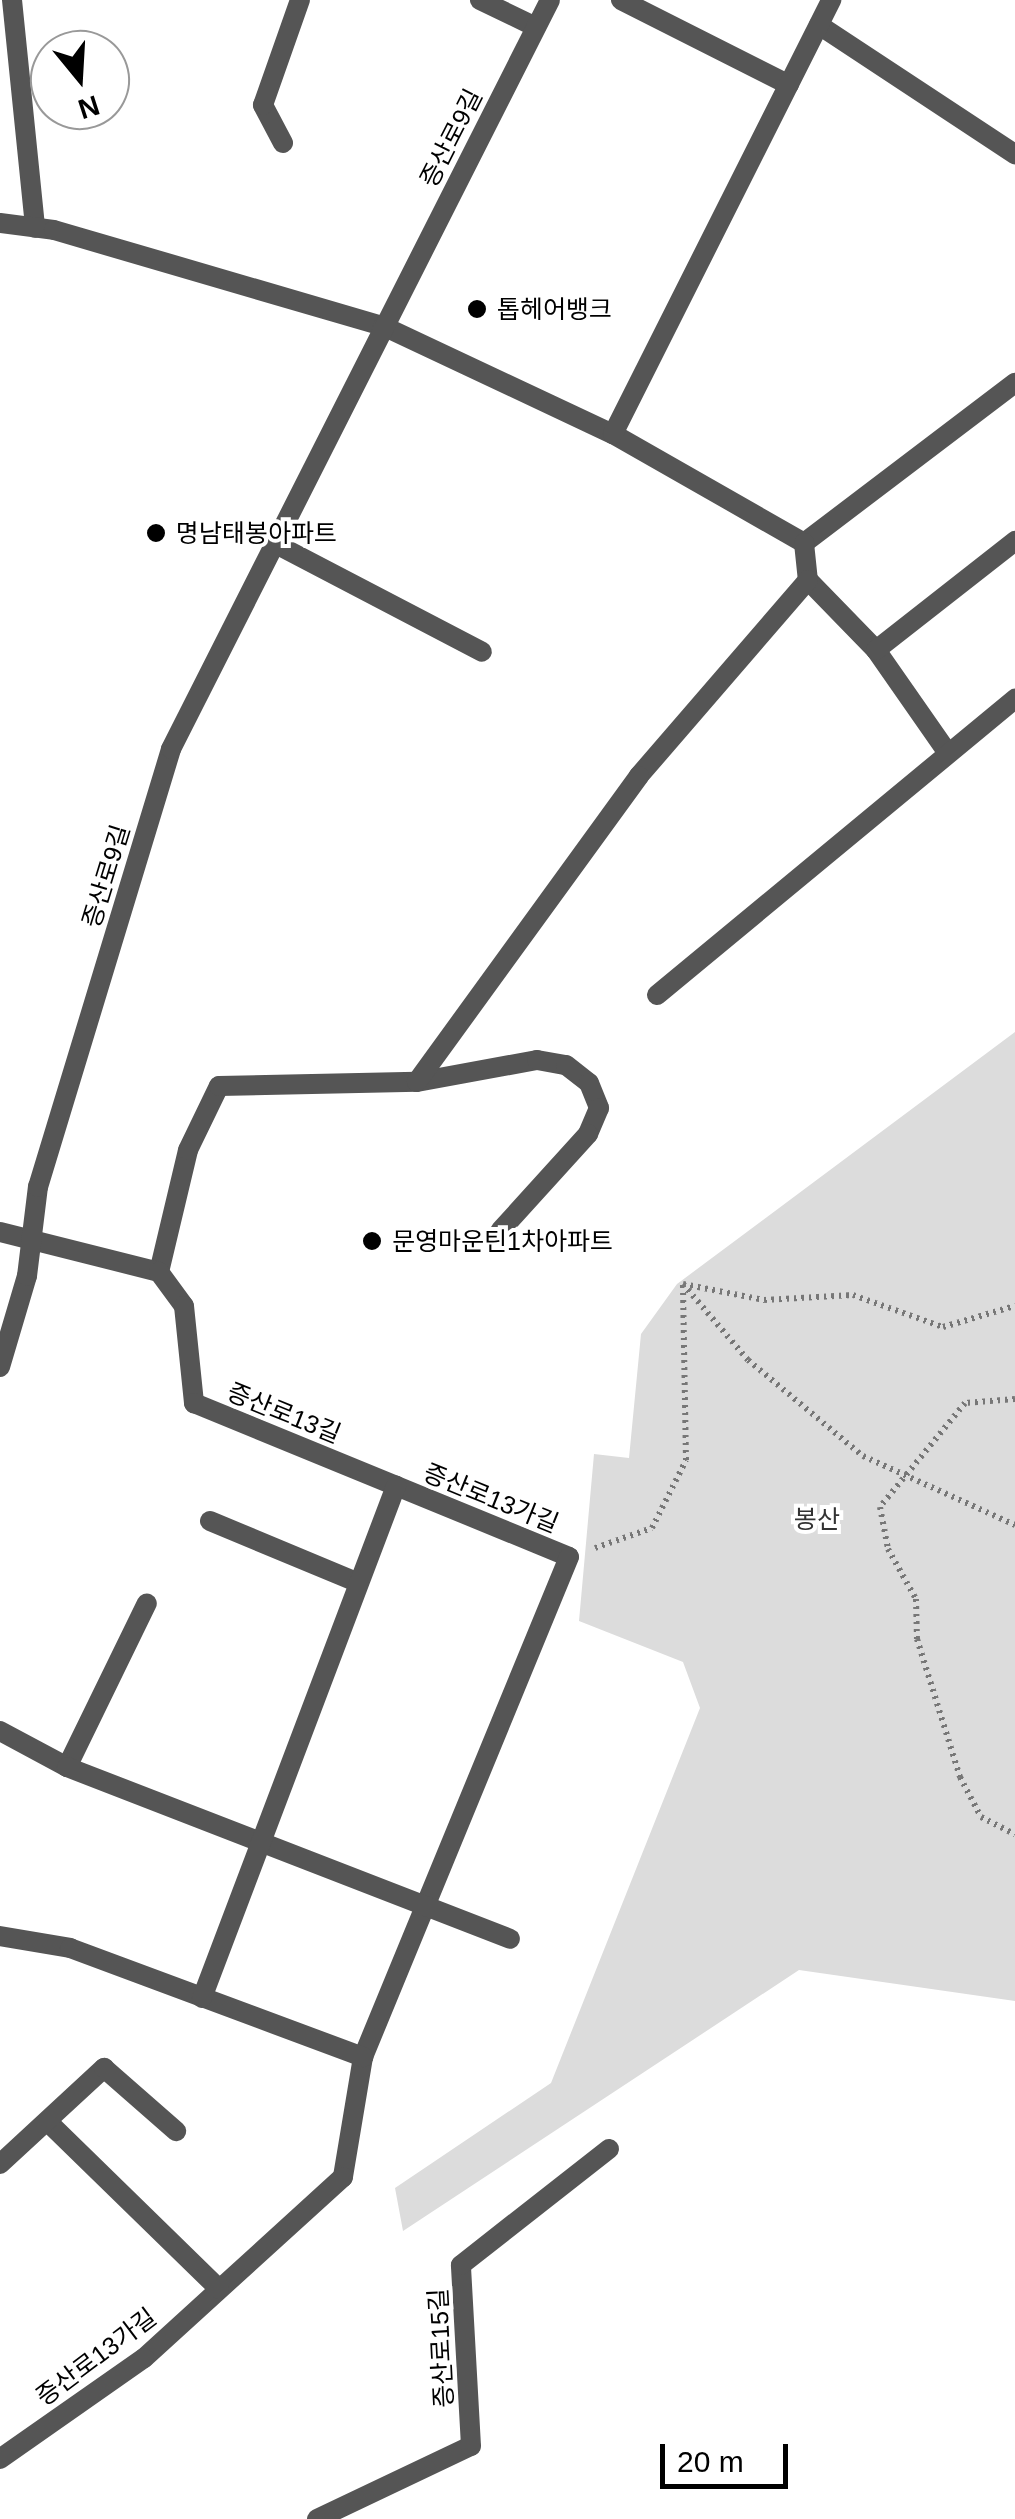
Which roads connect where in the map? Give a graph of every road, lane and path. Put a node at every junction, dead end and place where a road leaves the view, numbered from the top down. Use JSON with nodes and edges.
{"nodes":[{"id":1,"x":12,"y":0,"type":"edge"},
{"id":2,"x":300,"y":0,"type":"edge"},
{"id":3,"x":480,"y":0,"type":"edge"},
{"id":4,"x":550,"y":0,"type":"edge"},
{"id":5,"x":622,"y":0,"type":"edge"},
{"id":6,"x":831,"y":0,"type":"edge"},
{"id":7,"x":819,"y":25,"type":"junction"},
{"id":8,"x":536,"y":28,"type":"junction"},
{"id":9,"x":789,"y":85,"type":"junction"},
{"id":10,"x":282,"y":143,"type":"dead end"},
{"id":11,"x":1015,"y":154,"type":"edge"},
{"id":12,"x":0,"y":222,"type":"edge"},
{"id":13,"x":35,"y":228,"type":"junction"},
{"id":14,"x":383,"y":326,"type":"junction"},
{"id":15,"x":1015,"y":382,"type":"edge"},
{"id":16,"x":613,"y":434,"type":"junction"},
{"id":17,"x":270,"y":541,"type":"junction"},
{"id":18,"x":1015,"y":541,"type":"edge"},
{"id":19,"x":804,"y":543,"type":"junction"},
{"id":20,"x":808,"y":580,"type":"junction"},
{"id":21,"x":876,"y":650,"type":"junction"},
{"id":22,"x":482,"y":652,"type":"dead end"},
{"id":23,"x":1015,"y":699,"type":"edge"},
{"id":24,"x":945,"y":749,"type":"junction"},
{"id":25,"x":657,"y":996,"type":"dead end"},
{"id":26,"x":417,"y":1082,"type":"junction"},
{"id":27,"x":501,"y":1230,"type":"dead end"},
{"id":28,"x":0,"y":1232,"type":"edge"},
{"id":29,"x":29,"y":1239,"type":"junction"},
{"id":30,"x":159,"y":1272,"type":"junction"},
{"id":31,"x":683,"y":1284,"type":"junction"},
{"id":32,"x":1015,"y":1306,"type":"edge"},
{"id":33,"x":0,"y":1366,"type":"edge"},
{"id":34,"x":1015,"y":1399,"type":"edge"},
{"id":35,"x":906,"y":1475,"type":"junction"},
{"id":36,"x":396,"y":1486,"type":"junction"},
{"id":37,"x":210,"y":1521,"type":"dead end"},
{"id":38,"x":1015,"y":1524,"type":"edge"},
{"id":39,"x":568,"y":1557,"type":"junction"},
{"id":40,"x":359,"y":1583,"type":"junction"},
{"id":41,"x":147,"y":1603,"type":"dead end"},
{"id":42,"x":0,"y":1731,"type":"edge"},
{"id":43,"x":67,"y":1767,"type":"junction"},
{"id":44,"x":1015,"y":1834,"type":"edge"},
{"id":45,"x":260,"y":1843,"type":"junction"},
{"id":46,"x":426,"y":1904,"type":"junction"},
{"id":47,"x":0,"y":1936,"type":"edge"},
{"id":48,"x":510,"y":1939,"type":"dead end"},
{"id":49,"x":202,"y":1998,"type":"junction"},
{"id":50,"x":363,"y":2057,"type":"junction"},
{"id":51,"x":48,"y":2122,"type":"junction"},
{"id":52,"x":176,"y":2130,"type":"dead end"},
{"id":53,"x":609,"y":2148,"type":"dead end"},
{"id":54,"x":0,"y":2164,"type":"edge"},
{"id":55,"x":219,"y":2289,"type":"junction"},
{"id":56,"x":0,"y":2459,"type":"edge"},
{"id":57,"x":316,"y":2519,"type":"edge"}],
"edges":[{"from":1,"to":13,"type":"street"},
{"from":2,"to":10,"type":"street"},
{"from":3,"to":8,"type":"street"},
{"from":4,"to":8,"type":"street","name":"증산로9길"},
{"from":5,"to":9,"type":"street"},
{"from":6,"to":7,"type":"street"},
{"from":7,"to":9,"type":"street"},
{"from":7,"to":11,"type":"street"},
{"from":8,"to":14,"type":"street","name":"증산로9길"},
{"from":9,"to":16,"type":"street"},
{"from":12,"to":13,"type":"street"},
{"from":13,"to":14,"type":"street"},
{"from":14,"to":16,"type":"street"},
{"from":14,"to":17,"type":"street","name":"증산로9길"},
{"from":15,"to":19,"type":"street"},
{"from":16,"to":19,"type":"street"},
{"from":17,"to":22,"type":"street"},
{"from":17,"to":29,"type":"street","name":"증산로9길"},
{"from":18,"to":21,"type":"street"},
{"from":19,"to":20,"type":"street"},
{"from":20,"to":21,"type":"street"},
{"from":20,"to":26,"type":"street"},
{"from":21,"to":24,"type":"street"},
{"from":23,"to":24,"type":"street"},
{"from":24,"to":25,"type":"street"},
{"from":26,"to":27,"type":"street"},
{"from":26,"to":30,"type":"street"},
{"from":28,"to":29,"type":"street"},
{"from":29,"to":30,"type":"street"},
{"from":29,"to":33,"type":"street"},
{"from":30,"to":36,"type":"street","name":"증산로13길"},
{"from":31,"to":32,"type":"path"},
{"from":31,"to":35,"type":"path"},
{"from":31,"to":39,"type":"path"},
{"from":34,"to":35,"type":"path"},
{"from":35,"to":38,"type":"path"},
{"from":35,"to":44,"type":"path"},
{"from":36,"to":39,"type":"street","name":"증산로13가길"},
{"from":36,"to":40,"type":"street","name":"증산로13가길"},
{"from":37,"to":40,"type":"street"},
{"from":39,"to":46,"type":"street","name":"증산로13가길"},
{"from":40,"to":45,"type":"street","name":"증산로13가길"},
{"from":41,"to":43,"type":"street"},
{"from":42,"to":43,"type":"street"},
{"from":43,"to":45,"type":"street"},
{"from":45,"to":46,"type":"street"},
{"from":45,"to":49,"type":"street","name":"증산로13가길"},
{"from":46,"to":48,"type":"street"},
{"from":46,"to":50,"type":"street","name":"증산로13가길"},
{"from":47,"to":49,"type":"street"},
{"from":49,"to":50,"type":"street"},
{"from":50,"to":55,"type":"street","name":"증산로13가길"},
{"from":51,"to":52,"type":"street"},
{"from":51,"to":54,"type":"street"},
{"from":51,"to":55,"type":"street"},
{"from":53,"to":57,"type":"street","name":"증산로15길"},
{"from":55,"to":56,"type":"street","name":"증산로13가길"}]}
